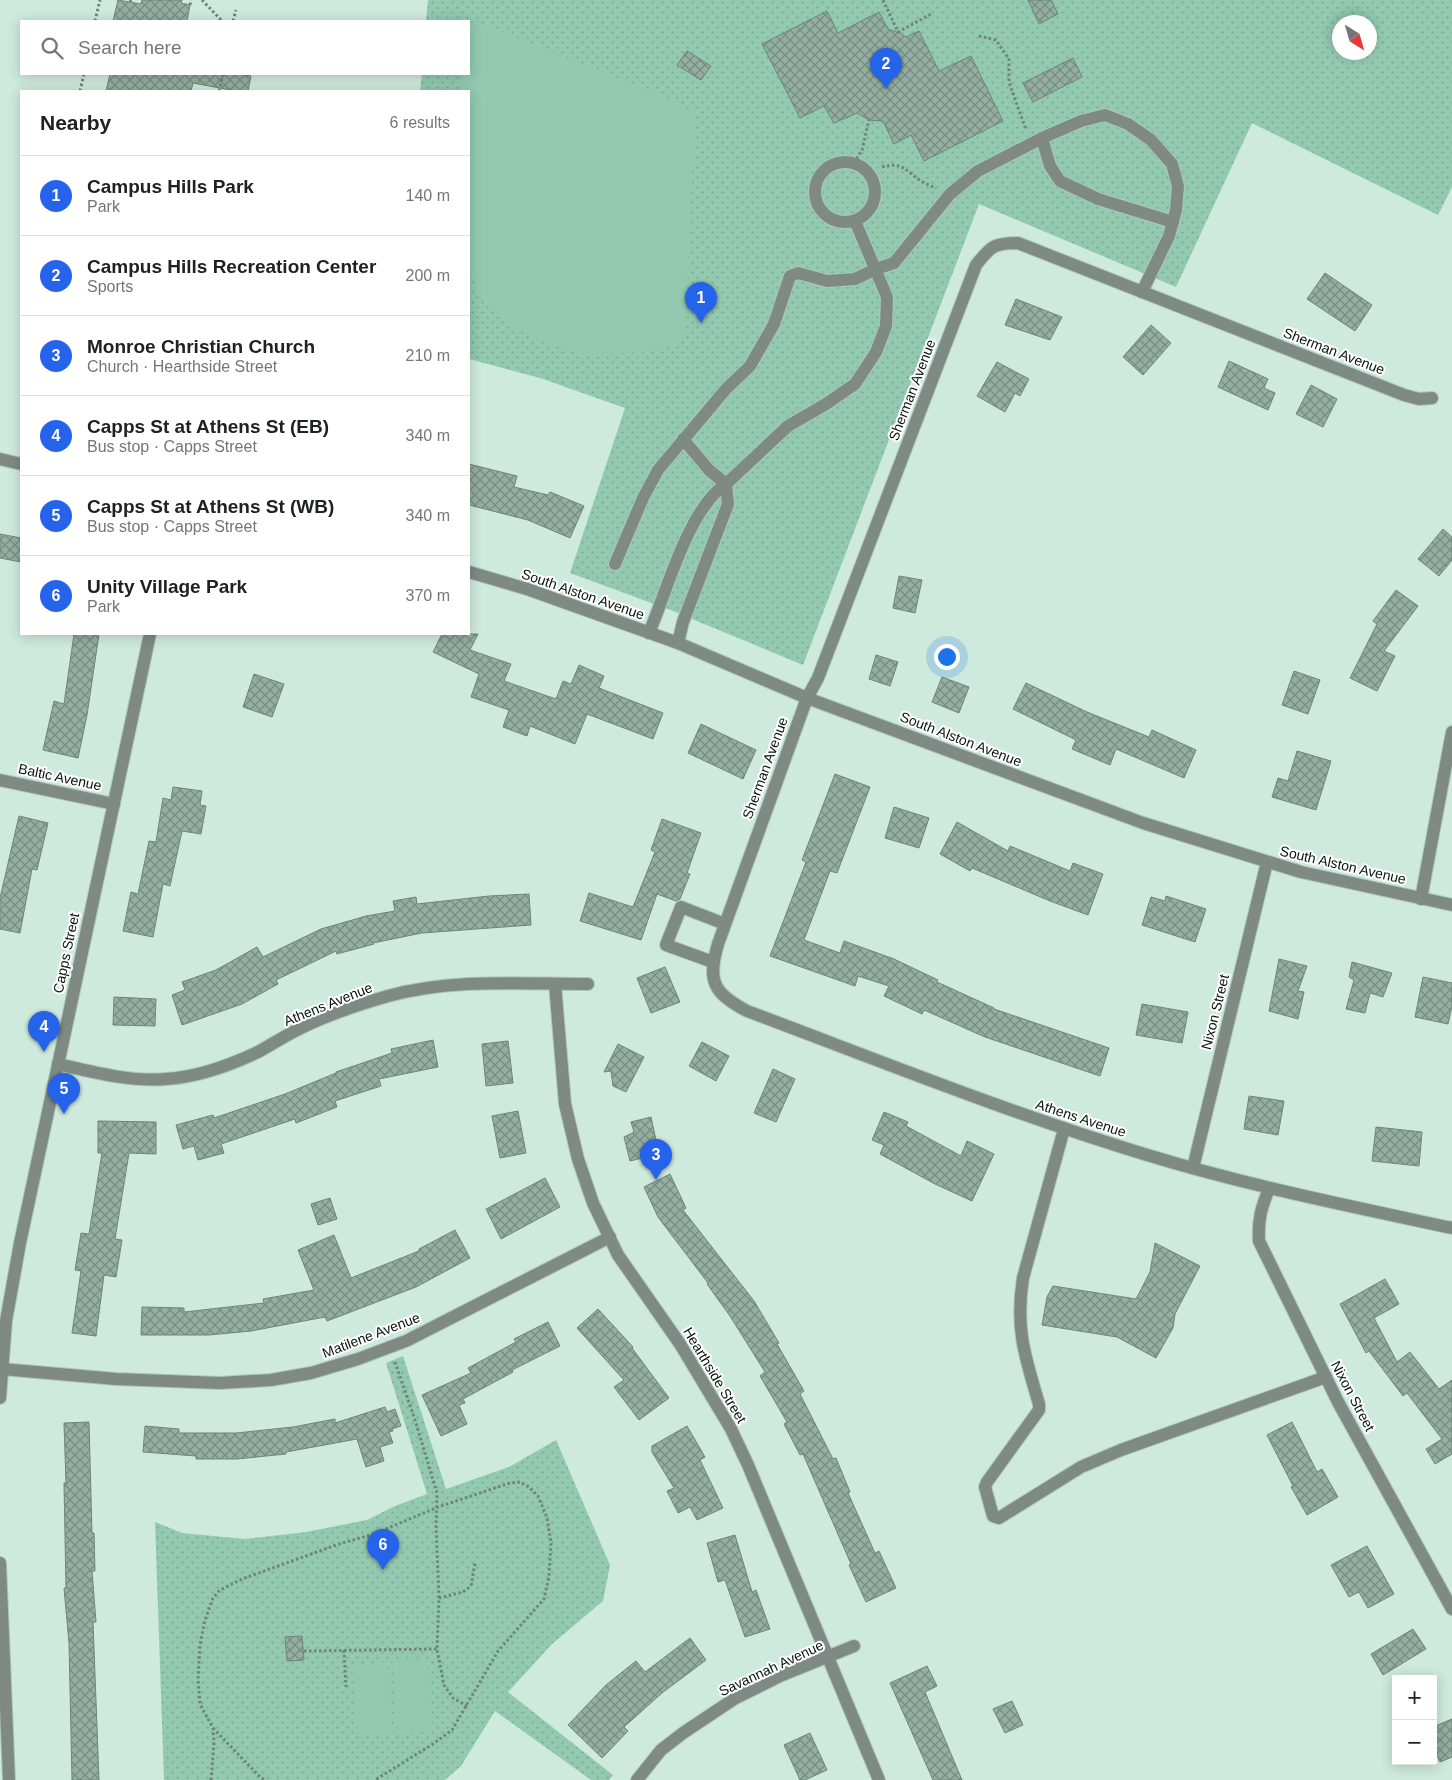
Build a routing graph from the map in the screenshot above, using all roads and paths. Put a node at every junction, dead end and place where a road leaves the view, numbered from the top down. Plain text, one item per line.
1 (100, 0) edge
2 (191, 0) edge
3 (202, 0) edge
4 (883, 0) edge
5 (190, 5) dead end
6 (236, 10) dead end
7 (933, 13) dead end
8 (95, 20) edge
9 (221, 20) edge
10 (233, 20) edge
11 (979, 36) dead end
12 (84, 75) edge
13 (223, 75) edge
14 (80, 90) edge
15 (219, 90) edge
16 (869, 120) dead end
17 (1037, 141) junction
18 (854, 163) junction
19 (882, 167) dead end
20 (942, 184) dead end
21 (855, 221) junction
22 (1173, 222) junction
23 (876, 269) junction
24 (1142, 292) junction
25 (1432, 398) dead end
26 (683, 439) junction
27 (0, 459) edge
28 (20, 464) edge
29 (726, 484) junction
30 (615, 564) dead end
31 (470, 572) edge
32 (649, 633) junction
33 (150, 635) edge
34 (678, 643) junction
35 (807, 698) junction
36 (1452, 732) edge
37 (0, 780) edge
38 (114, 804) junction
39 (1267, 862) junction
40 (1421, 899) junction
41 (1452, 905) edge
42 (724, 924) junction
43 (713, 962) junction
44 (555, 984) junction
45 (588, 984) dead end
46 (717, 990) joint
47 (58, 1064) junction
48 (1064, 1129) junction
49 (1192, 1168) junction
50 (1270, 1189) junction
51 (1452, 1228) edge
52 (610, 1237) junction
53 (390, 1347) junction
54 (2, 1369) junction
55 (1326, 1377) junction
56 (0, 1398) edge
57 (438, 1507) junction
58 (0, 1563) edge
59 (475, 1564) dead end
60 (439, 1598) junction
61 (1452, 1609) edge
62 (854, 1646) dead end
63 (437, 1649) junction
64 (344, 1650) junction
65 (304, 1651) dead end
66 (827, 1657) junction
67 (346, 1687) dead end
68 (467, 1706) junction
69 (212, 1728) junction
70 (259, 1779) edge
71 (9, 1780) edge
72 (211, 1780) edge
73 (265, 1780) edge
74 (376, 1780) edge
75 (637, 1780) edge
76 (879, 1780) edge

1 - 8 path
2 - 5 path
3 - 9 path
4 - 7 path
6 - 10 path
11 - 17 path
12 - 14 path
13 - 15 path
16 - 18 path
17 - 22 street
17 - 22 street
17 - 23 street
18 - 21 street
18 - 21 street
19 - 20 path
21 - 23 street
22 - 24 street
23 - 26 street
23 - 29 street
24 - 25 street, Sherman Avenue
24 - 35 street, Sherman Avenue
26 - 29 street
26 - 30 street
27 - 28 street
29 - 32 street
29 - 34 street
31 - 32 street, South Alston Avenue
32 - 34 street, South Alston Avenue
33 - 38 street, Capps Street
34 - 35 street, South Alston Avenue
35 - 39 street, South Alston Avenue
35 - 42 street, Sherman Avenue
36 - 40 street
37 - 38 street, Baltic Avenue
38 - 47 street, Capps Street
39 - 40 street, South Alston Avenue
39 - 49 street, Nixon Street
40 - 41 street, South Alston Avenue
42 - 43 street, Sherman Avenue
42 - 43 street
43 - 46 street, Sherman Avenue
44 - 45 street, Athens Avenue
44 - 47 street, Athens Avenue
44 - 52 street, Hearthside Street
46 - 48 street, Athens Avenue
47 - 54 street, Capps Street
48 - 49 street, Athens Avenue
48 - 55 street
49 - 50 street, Athens Avenue
50 - 51 street, Athens Avenue
50 - 55 street, Nixon Street
52 - 53 street, Matilene Avenue
52 - 66 street, Hearthside Street
53 - 54 street, Matilene Avenue
53 - 57 path
54 - 56 street, Capps Street
55 - 61 street, Nixon Street
57 - 60 path
57 - 68 path
57 - 69 path
58 - 71 street
59 - 60 path
60 - 63 path
62 - 66 street, Savannah Avenue
63 - 64 path
63 - 68 path
64 - 65 path
64 - 67 path
66 - 75 street, Savannah Avenue
66 - 76 street, Hearthside Street
68 - 74 path
69 - 70 path
69 - 72 path
70 - 73 path

